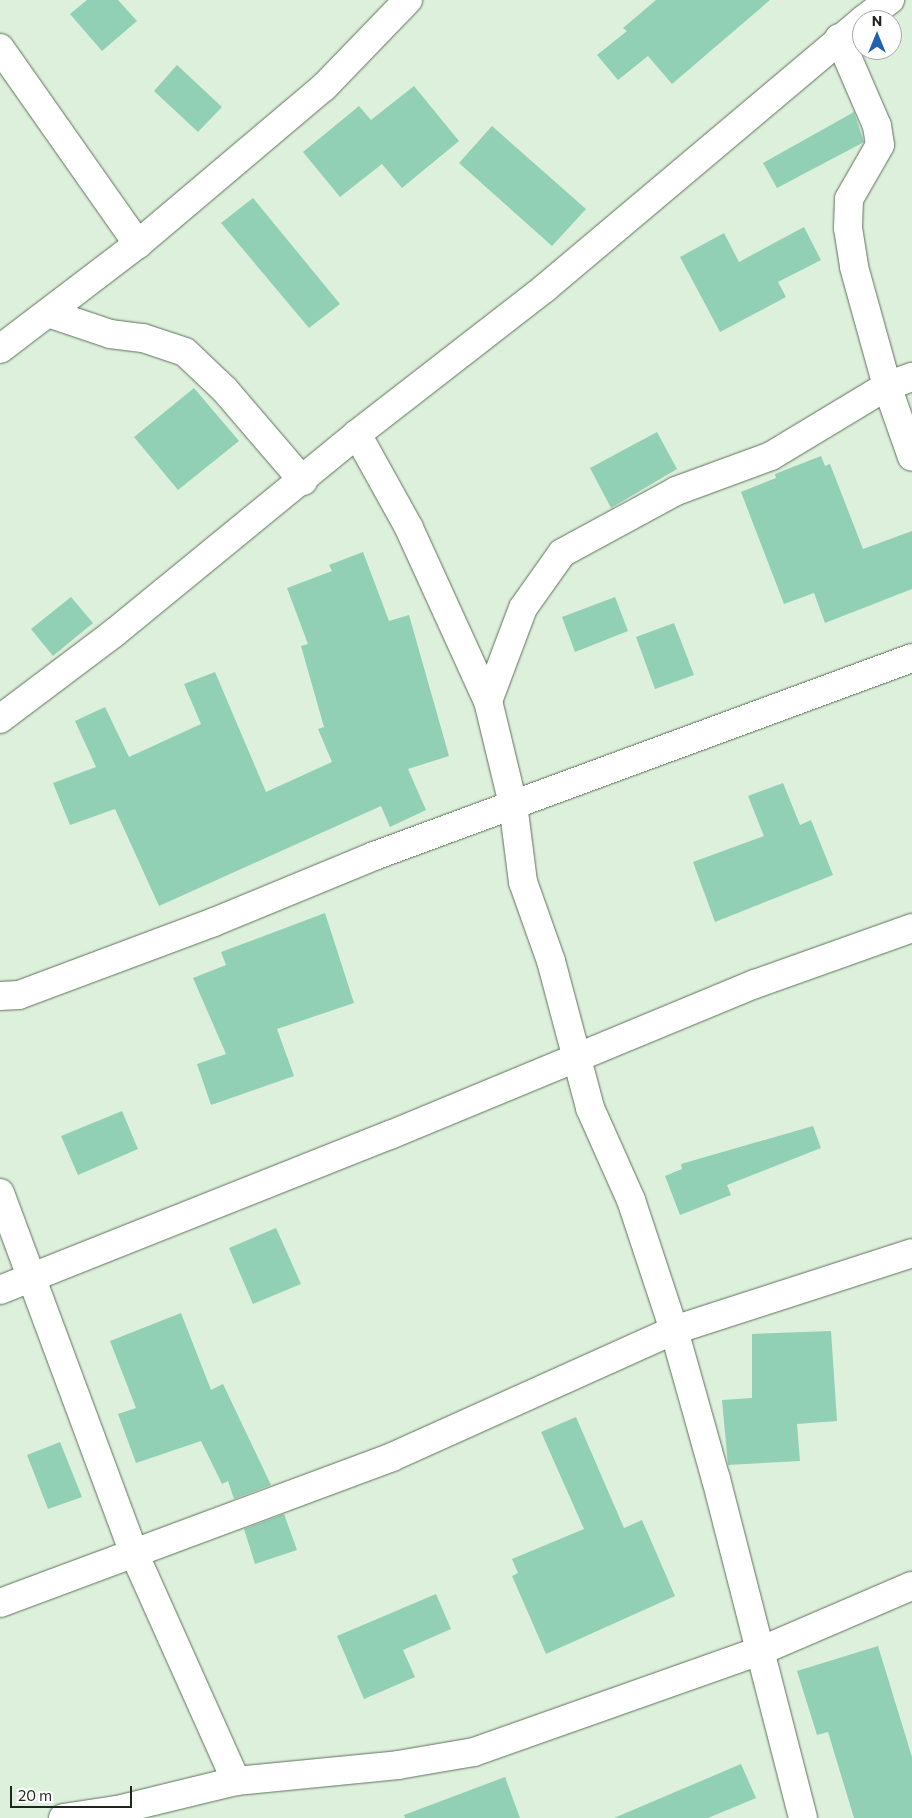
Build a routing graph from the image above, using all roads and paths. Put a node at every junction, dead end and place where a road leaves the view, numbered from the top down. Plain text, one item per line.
1 (408, 0) edge
2 (890, 0) edge
3 (876, 10) edge
4 (852, 28) edge
5 (839, 38) junction
6 (0, 48) edge
7 (138, 244) junction
8 (48, 313) junction
9 (0, 349) edge
10 (900, 381) edge
11 (357, 434) junction
12 (912, 457) edge
13 (303, 482) junction
14 (912, 658) edge
15 (488, 701) junction
16 (0, 719) edge
17 (513, 804) junction
18 (912, 928) edge
19 (0, 996) edge
20 (577, 1055) junction
21 (0, 1194) edge
22 (912, 1253) edge
23 (30, 1277) junction
24 (0, 1290) edge
25 (674, 1330) junction
26 (134, 1553) junction
27 (912, 1586) edge
28 (0, 1602) edge
29 (760, 1651) junction
30 (236, 1781) junction
31 (63, 1818) edge
32 (803, 1818) edge

1 - 7 street
2 - 3 street
4 - 5 street
5 - 10 street
5 - 11 street
6 - 7 street
7 - 8 street
8 - 9 street
8 - 13 street
10 - 12 street
10 - 15 street
11 - 13 street
11 - 15 street
13 - 16 street
14 - 17 street
15 - 17 street
17 - 19 street
17 - 20 street
18 - 20 street
20 - 23 street
20 - 25 street
21 - 23 street
22 - 25 street
23 - 24 street
23 - 26 street
25 - 26 street
25 - 29 street
26 - 28 street
26 - 30 street
27 - 29 street
29 - 30 street
29 - 32 street
30 - 31 street

